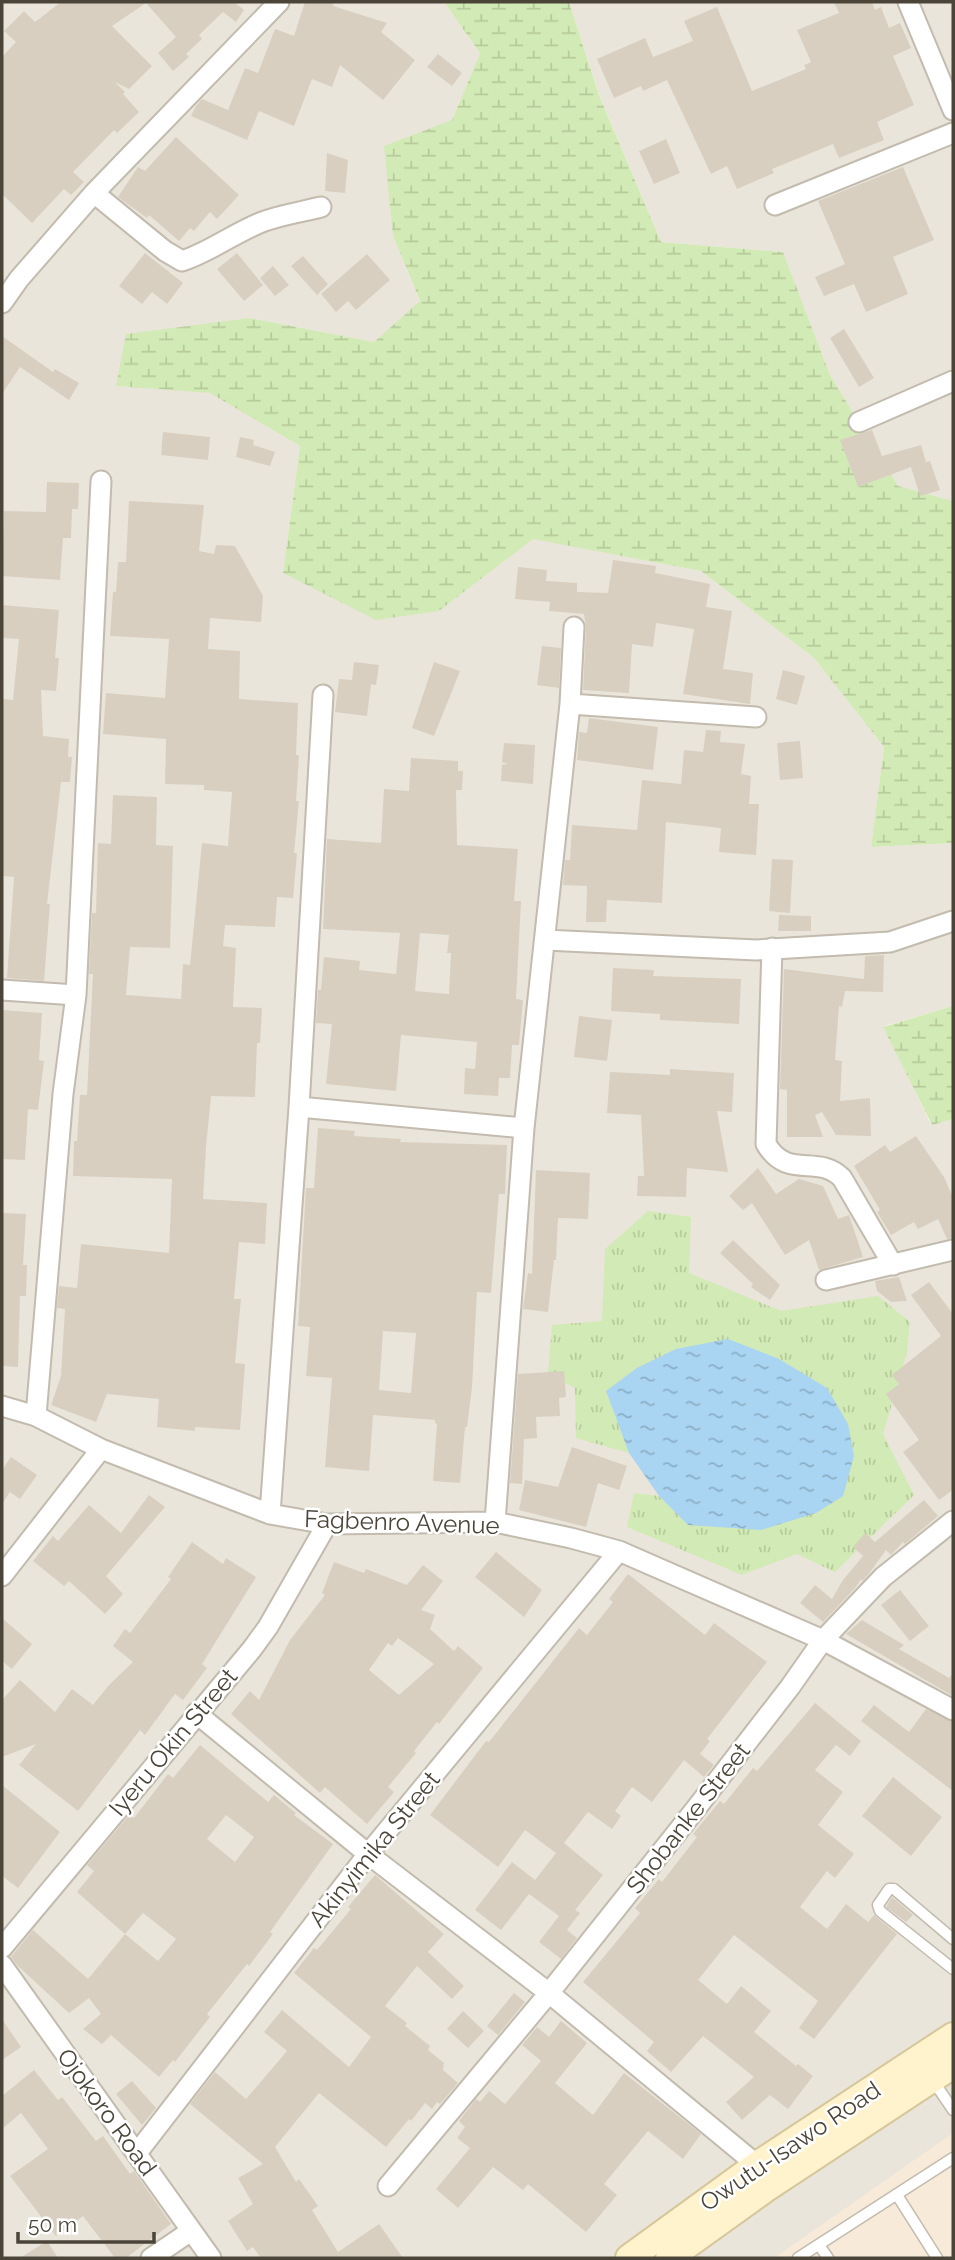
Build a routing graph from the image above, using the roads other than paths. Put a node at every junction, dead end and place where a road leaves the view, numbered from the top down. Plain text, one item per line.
1 (279, 2) edge
2 (908, 2) edge
3 (953, 110) edge
4 (953, 133) edge
5 (94, 194) junction
6 (775, 205) dead end
7 (321, 207) dead end
8 (2, 303) edge
9 (953, 381) edge
10 (859, 422) dead end
11 (101, 481) dead end
12 (574, 627) dead end
13 (323, 695) dead end
14 (570, 704) junction
15 (756, 717) dead end
16 (953, 921) edge
17 (545, 940) junction
18 (772, 948) junction
19 (2, 990) edge
20 (76, 995) junction
21 (299, 1107) junction
22 (524, 1128) junction
23 (953, 1250) edge
24 (893, 1265) junction
25 (827, 1280) dead end
26 (2, 1406) edge
27 (36, 1416) junction
28 (101, 1449) junction
29 (270, 1514) junction
30 (953, 1521) edge
31 (495, 1522) junction
32 (327, 1524) junction
33 (619, 1552) junction
34 (4, 1567) edge
35 (823, 1640) junction
36 (953, 1710) edge
37 (196, 1713) junction
38 (368, 1854) junction
39 (953, 1939) edge
40 (2, 1948) edge
41 (2, 1965) edge
42 (953, 1969) edge
43 (549, 1993) junction
44 (953, 2036) edge
45 (943, 2072) edge
46 (953, 2110) edge
47 (136, 2153) junction
48 (953, 2158) edge
49 (757, 2165) junction
50 (388, 2186) dead end
51 (897, 2195) junction
52 (191, 2231) junction
53 (819, 2245) junction
54 (151, 2258) edge
55 (211, 2258) edge
56 (629, 2258) edge
57 (669, 2258) edge
58 (798, 2258) edge
59 (828, 2258) edge
60 (937, 2258) edge

1 - 5 street
2 - 3 street
4 - 6 street
5 - 7 street
5 - 8 street
9 - 10 street
11 - 20 street
12 - 14 street
13 - 21 street
14 - 15 street
14 - 17 street
16 - 18 street
17 - 18 street
17 - 22 street
18 - 24 street
19 - 20 street
20 - 27 street
21 - 22 street
21 - 29 street
22 - 31 street
23 - 24 street
24 - 25 street
26 - 27 street, Fagbenro Avenue
27 - 28 street, Fagbenro Avenue
28 - 29 street, Fagbenro Avenue
28 - 34 street
29 - 32 street, Fagbenro Avenue
30 - 35 street, Shobanke Street
31 - 32 street, Fagbenro Avenue
31 - 33 street, Fagbenro Avenue
32 - 37 street, Iyeru Okin Street
33 - 35 street, Fagbenro Avenue
33 - 38 street, Akinyimika Street
35 - 36 street, Fagbenro Avenue
35 - 43 street, Shobanke Street
37 - 38 street
37 - 40 street, Iyeru Okin Street
38 - 43 street
38 - 47 street, Akinyimika Street
39 - 42 lane
41 - 47 street, Ojokoro Road
43 - 49 street
43 - 50 street, Shobanke Street
44 - 49 street, Owutu-Isawo Road
45 - 46 lane
45 - 57 street, Owutu-Isawo Road
47 - 52 street, Ojokoro Road
48 - 51 lane
49 - 56 street, Owutu-Isawo Road
51 - 53 lane
51 - 60 lane
52 - 54 street
52 - 55 street, Ojokoro Road
53 - 58 lane
53 - 59 lane

